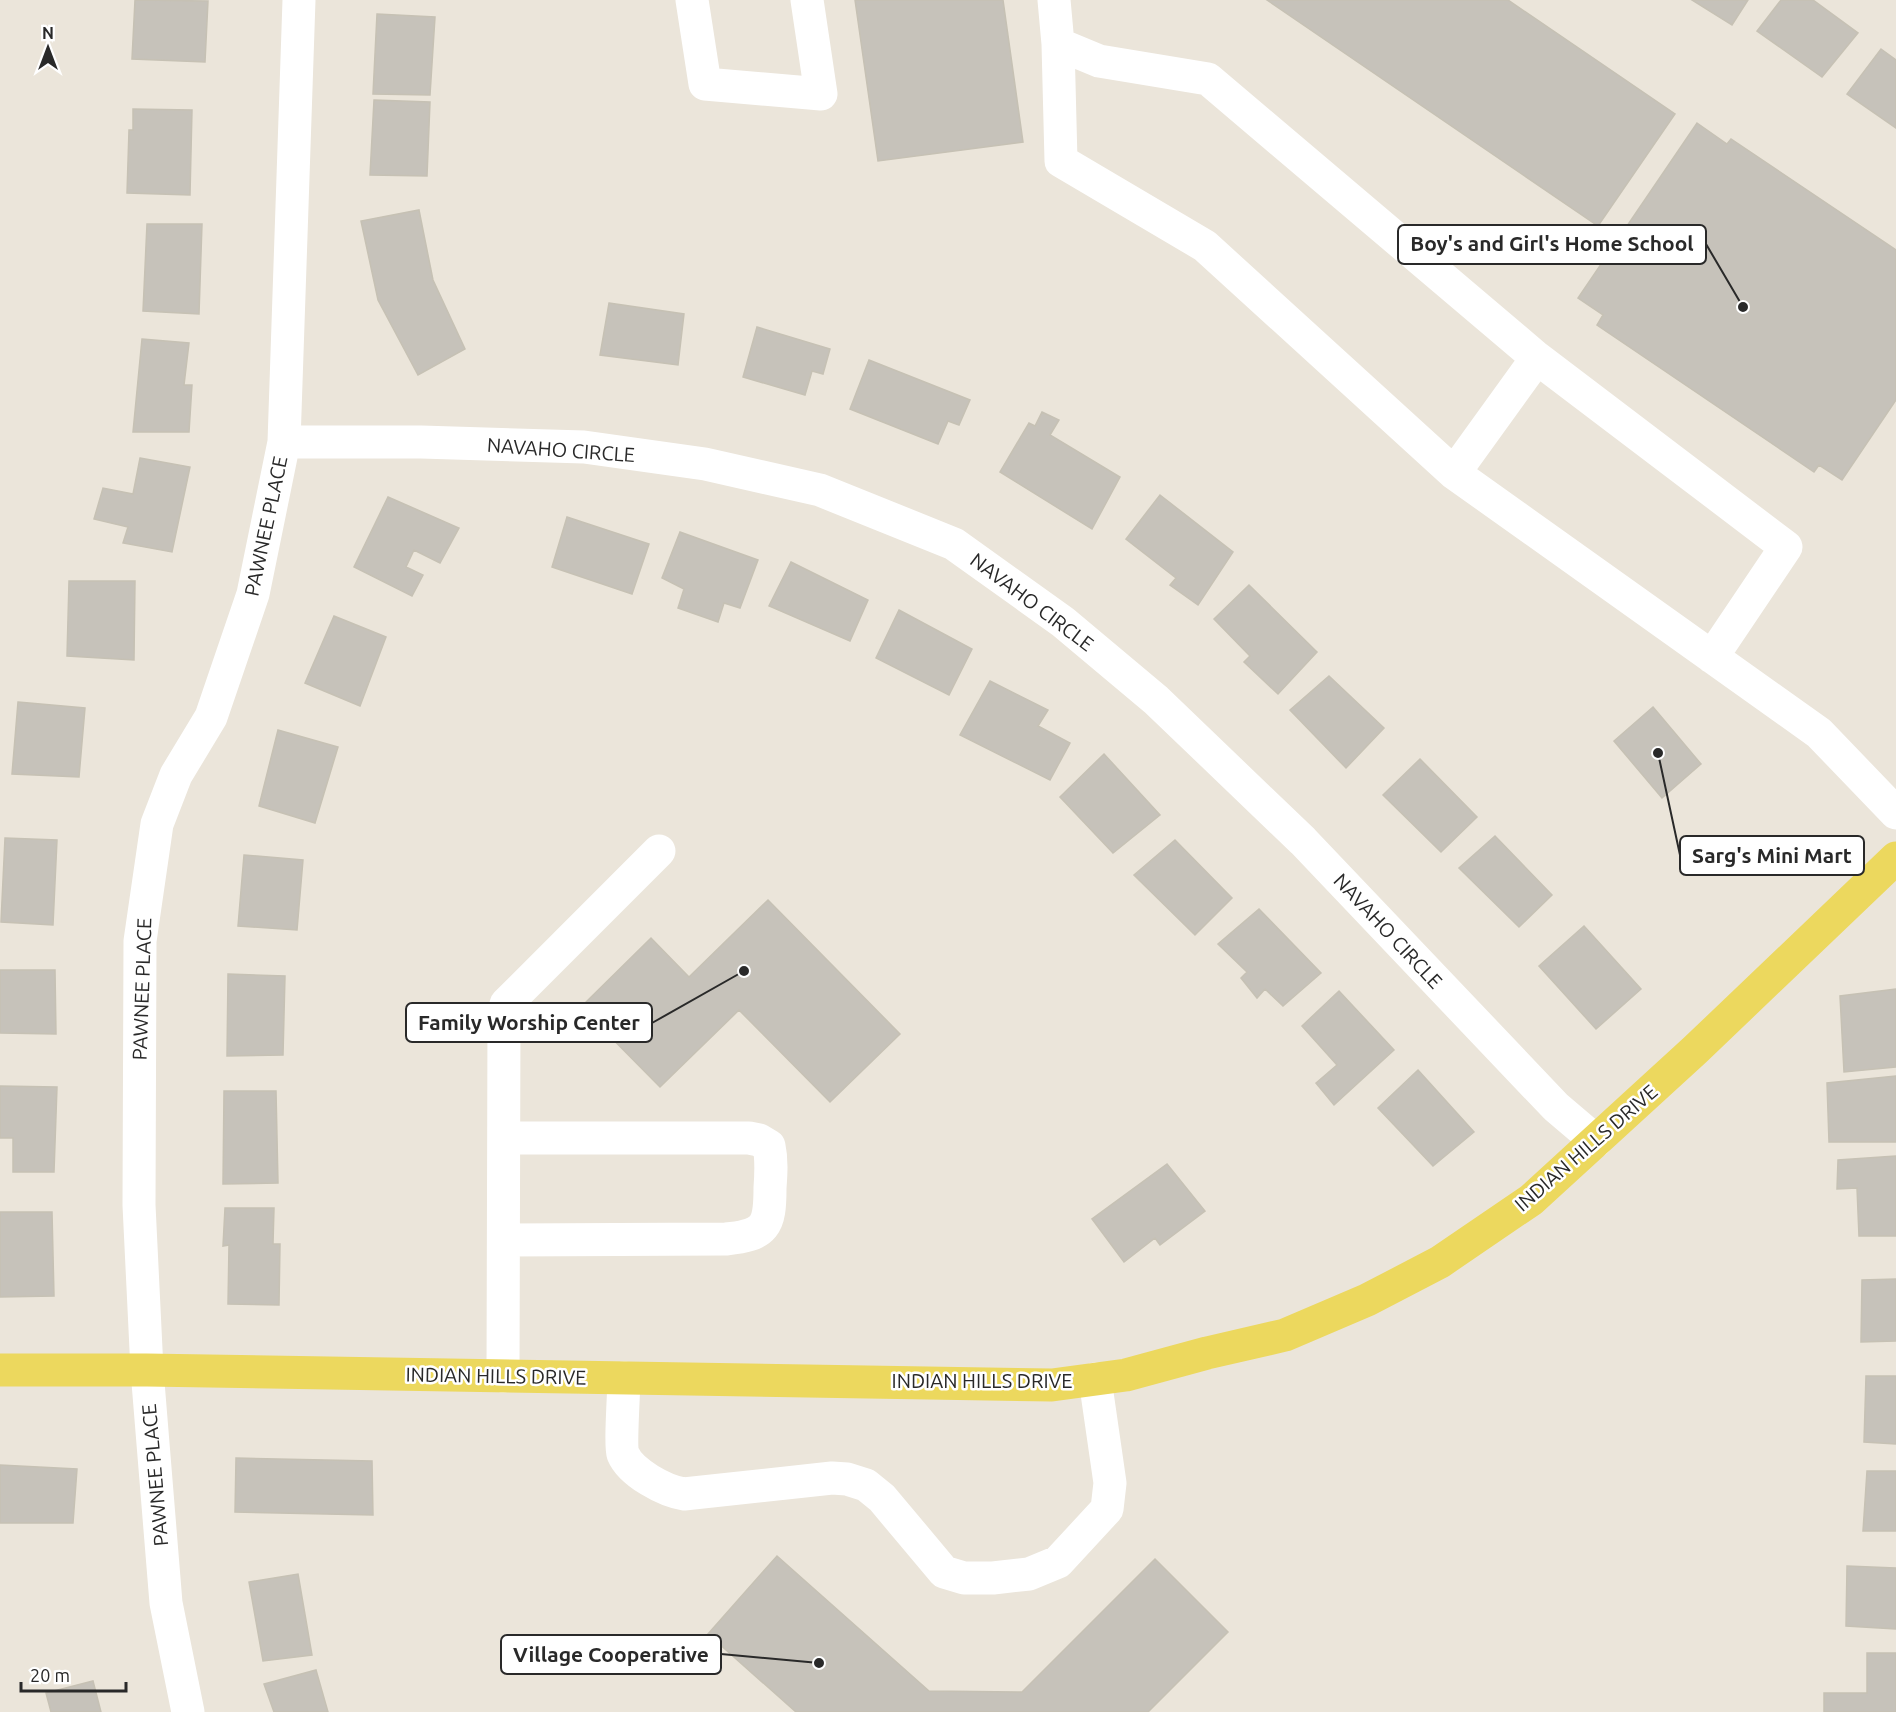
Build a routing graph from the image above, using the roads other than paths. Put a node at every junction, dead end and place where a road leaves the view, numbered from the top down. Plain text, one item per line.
1 (299, 0) edge
2 (692, 0) edge
3 (807, 0) edge
4 (1054, 0) edge
5 (1058, 44) junction
6 (1538, 358) junction
7 (284, 442) junction
8 (1454, 473) junction
9 (1712, 657) junction
10 (1896, 813) edge
11 (659, 851) dead end
12 (1896, 858) edge
13 (504, 1138) junction
14 (1596, 1141) junction
15 (504, 1240) junction
16 (0, 1370) edge
17 (147, 1370) junction
18 (504, 1376) junction
19 (624, 1378) junction
20 (1095, 1379) junction
21 (188, 1712) edge

1 - 7 street, PAWNEE PLACE
2 - 3 street
4 - 5 street
5 - 6 street
5 - 8 street
6 - 8 street
6 - 9 street
7 - 14 street, NAVAHO CIRCLE
7 - 17 street, PAWNEE PLACE
8 - 9 street
9 - 10 street
11 - 13 street
12 - 14 main road, INDIAN HILLS DRIVE
13 - 15 street
13 - 15 street
14 - 20 main road, INDIAN HILLS DRIVE
15 - 18 street
16 - 17 main road, INDIAN HILLS DRIVE
17 - 18 main road, INDIAN HILLS DRIVE
17 - 21 street, PAWNEE PLACE
18 - 19 main road, INDIAN HILLS DRIVE
19 - 20 main road, INDIAN HILLS DRIVE
19 - 20 street

